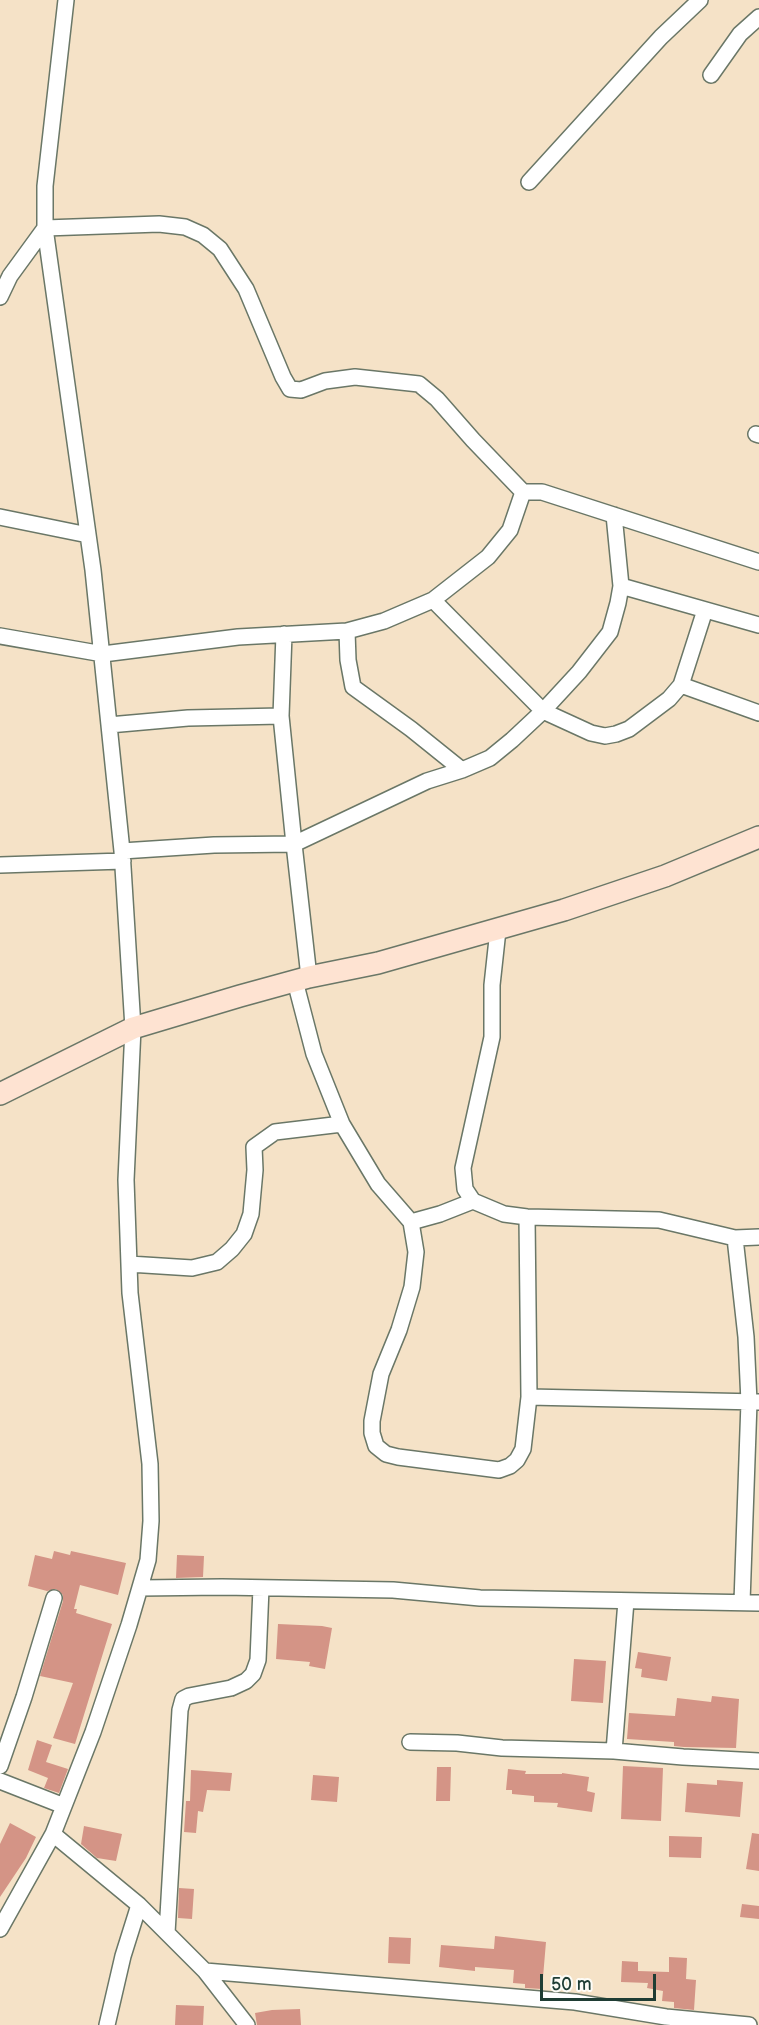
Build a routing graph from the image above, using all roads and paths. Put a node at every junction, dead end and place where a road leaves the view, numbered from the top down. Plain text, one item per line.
1 (66, 0) edge
2 (700, 0) edge
3 (759, 17) edge
4 (711, 75) dead end
5 (529, 182) dead end
6 (45, 228) junction
7 (0, 297) edge
8 (523, 492) junction
9 (614, 515) junction
10 (0, 517) edge
11 (88, 535) junction
12 (759, 562) edge
13 (621, 586) junction
14 (433, 600) junction
15 (705, 610) junction
16 (759, 625) edge
17 (347, 631) junction
18 (284, 633) junction
19 (0, 636) edge
20 (103, 654) junction
21 (681, 685) junction
22 (543, 711) junction
23 (759, 713) edge
24 (281, 716) junction
25 (109, 725) junction
26 (462, 770) junction
27 (759, 837) edge
28 (294, 844) junction
29 (122, 856) junction
30 (0, 865) edge
31 (498, 930) junction
32 (302, 979) junction
33 (133, 1028) junction
34 (0, 1094) edge
35 (342, 1124) junction
36 (473, 1201) junction
37 (527, 1217) junction
38 (411, 1222) junction
39 (735, 1238) junction
40 (759, 1238) edge
41 (129, 1264) junction
42 (529, 1397) junction
43 (754, 1402) edge
44 (140, 1588) junction
45 (261, 1588) junction
46 (54, 1598) dead end
47 (626, 1601) junction
48 (742, 1602) junction
49 (759, 1603) edge
50 (410, 1742) dead end
51 (614, 1751) junction
52 (759, 1761) edge
53 (0, 1766) edge
54 (0, 1781) edge
55 (64, 1806) junction
56 (53, 1834) junction
57 (139, 1905) junction
58 (0, 1929) edge
59 (167, 1933) junction
60 (205, 1971) junction
61 (666, 2021) edge
62 (108, 2025) edge
63 (247, 2025) edge
64 (749, 2025) edge

1 - 6 street
2 - 5 street
3 - 4 street
6 - 7 street
6 - 8 street
6 - 11 street
8 - 9 street
8 - 14 street
9 - 12 street
9 - 13 street
10 - 11 street
11 - 20 street
13 - 15 street
13 - 22 street
14 - 17 street
14 - 22 street
15 - 16 street
15 - 21 street
17 - 18 street
17 - 26 street
18 - 20 street
18 - 24 street
19 - 20 street
20 - 25 street
21 - 22 street
21 - 23 street
22 - 26 street
24 - 25 street
24 - 28 street
25 - 29 street
26 - 28 street
27 - 31 street
28 - 29 street
28 - 32 street
29 - 30 street
29 - 33 street
31 - 32 street
31 - 36 street
32 - 33 street
32 - 35 street
33 - 34 street
33 - 41 street
35 - 38 street
35 - 41 street
36 - 37 street
36 - 38 street
37 - 39 street
37 - 42 street
38 - 42 street
39 - 40 street
39 - 43 street
41 - 44 street
42 - 43 street
43 - 48 street
44 - 45 street
44 - 55 street
45 - 47 street
45 - 59 street
46 - 53 street
47 - 48 street
47 - 51 street
48 - 49 street
50 - 51 street
51 - 52 street
54 - 55 street
55 - 56 street
56 - 57 street
56 - 58 street
57 - 59 street
57 - 62 street
59 - 60 street
60 - 61 street
60 - 63 street
61 - 64 street

